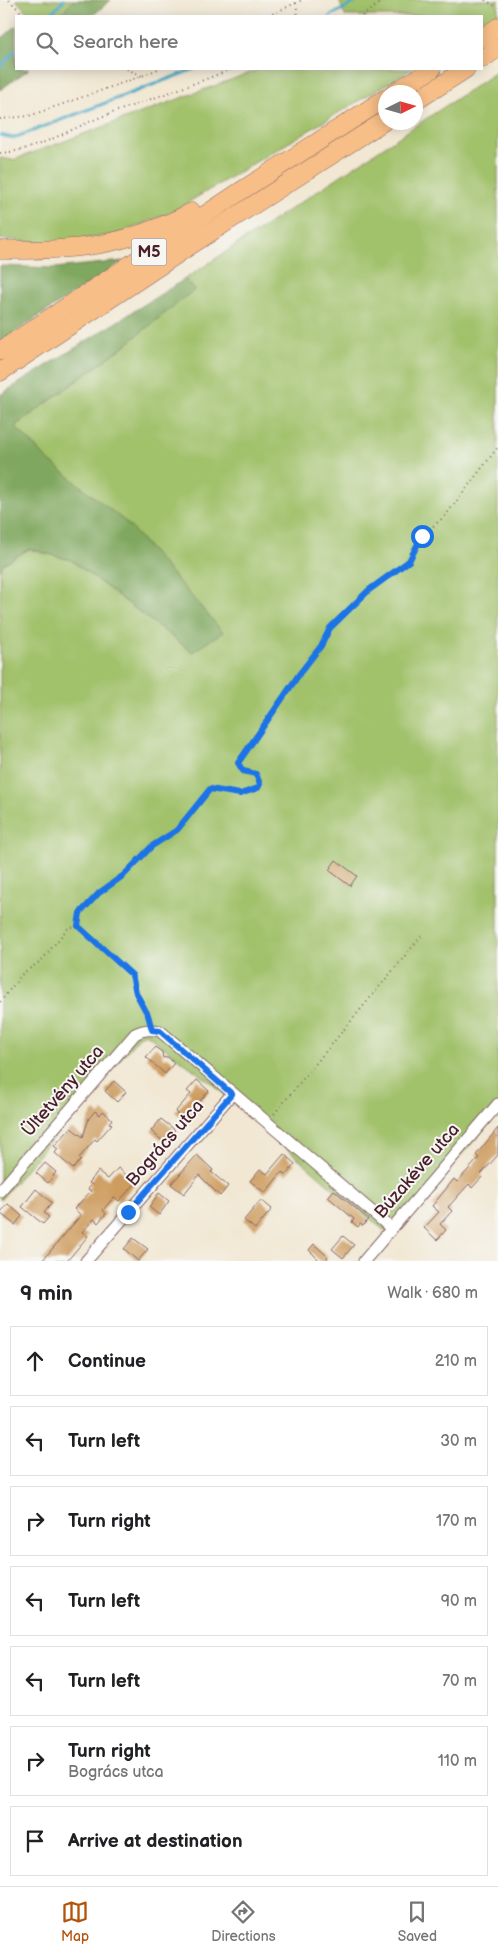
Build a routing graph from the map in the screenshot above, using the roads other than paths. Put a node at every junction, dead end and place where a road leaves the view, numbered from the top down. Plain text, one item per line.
1 (498, 27) edge
2 (483, 37) edge
3 (498, 48) edge
4 (483, 58) edge
5 (430, 70) edge
6 (464, 70) edge
7 (406, 85) edge
8 (423, 97) edge
9 (378, 103) edge
10 (378, 125) edge
11 (298, 154) junction
12 (0, 250) edge
13 (0, 351) edge
14 (0, 372) edge
15 (232, 1094) junction
16 (498, 1104) edge
17 (0, 1191) edge
18 (391, 1228) junction
19 (86, 1261) edge
20 (364, 1261) edge

1 - 2 highway
3 - 4 highway
5 - 7 highway
6 - 8 highway
9 - 11 highway, M5
10 - 14 highway, M5
11 - 12 highway
11 - 13 highway, M5
15 - 17 street, Ültetvény utca
15 - 18 street
15 - 19 street, Bogrács utca
16 - 18 street, Búzakéve utca
18 - 20 street, Búzakéve utca

